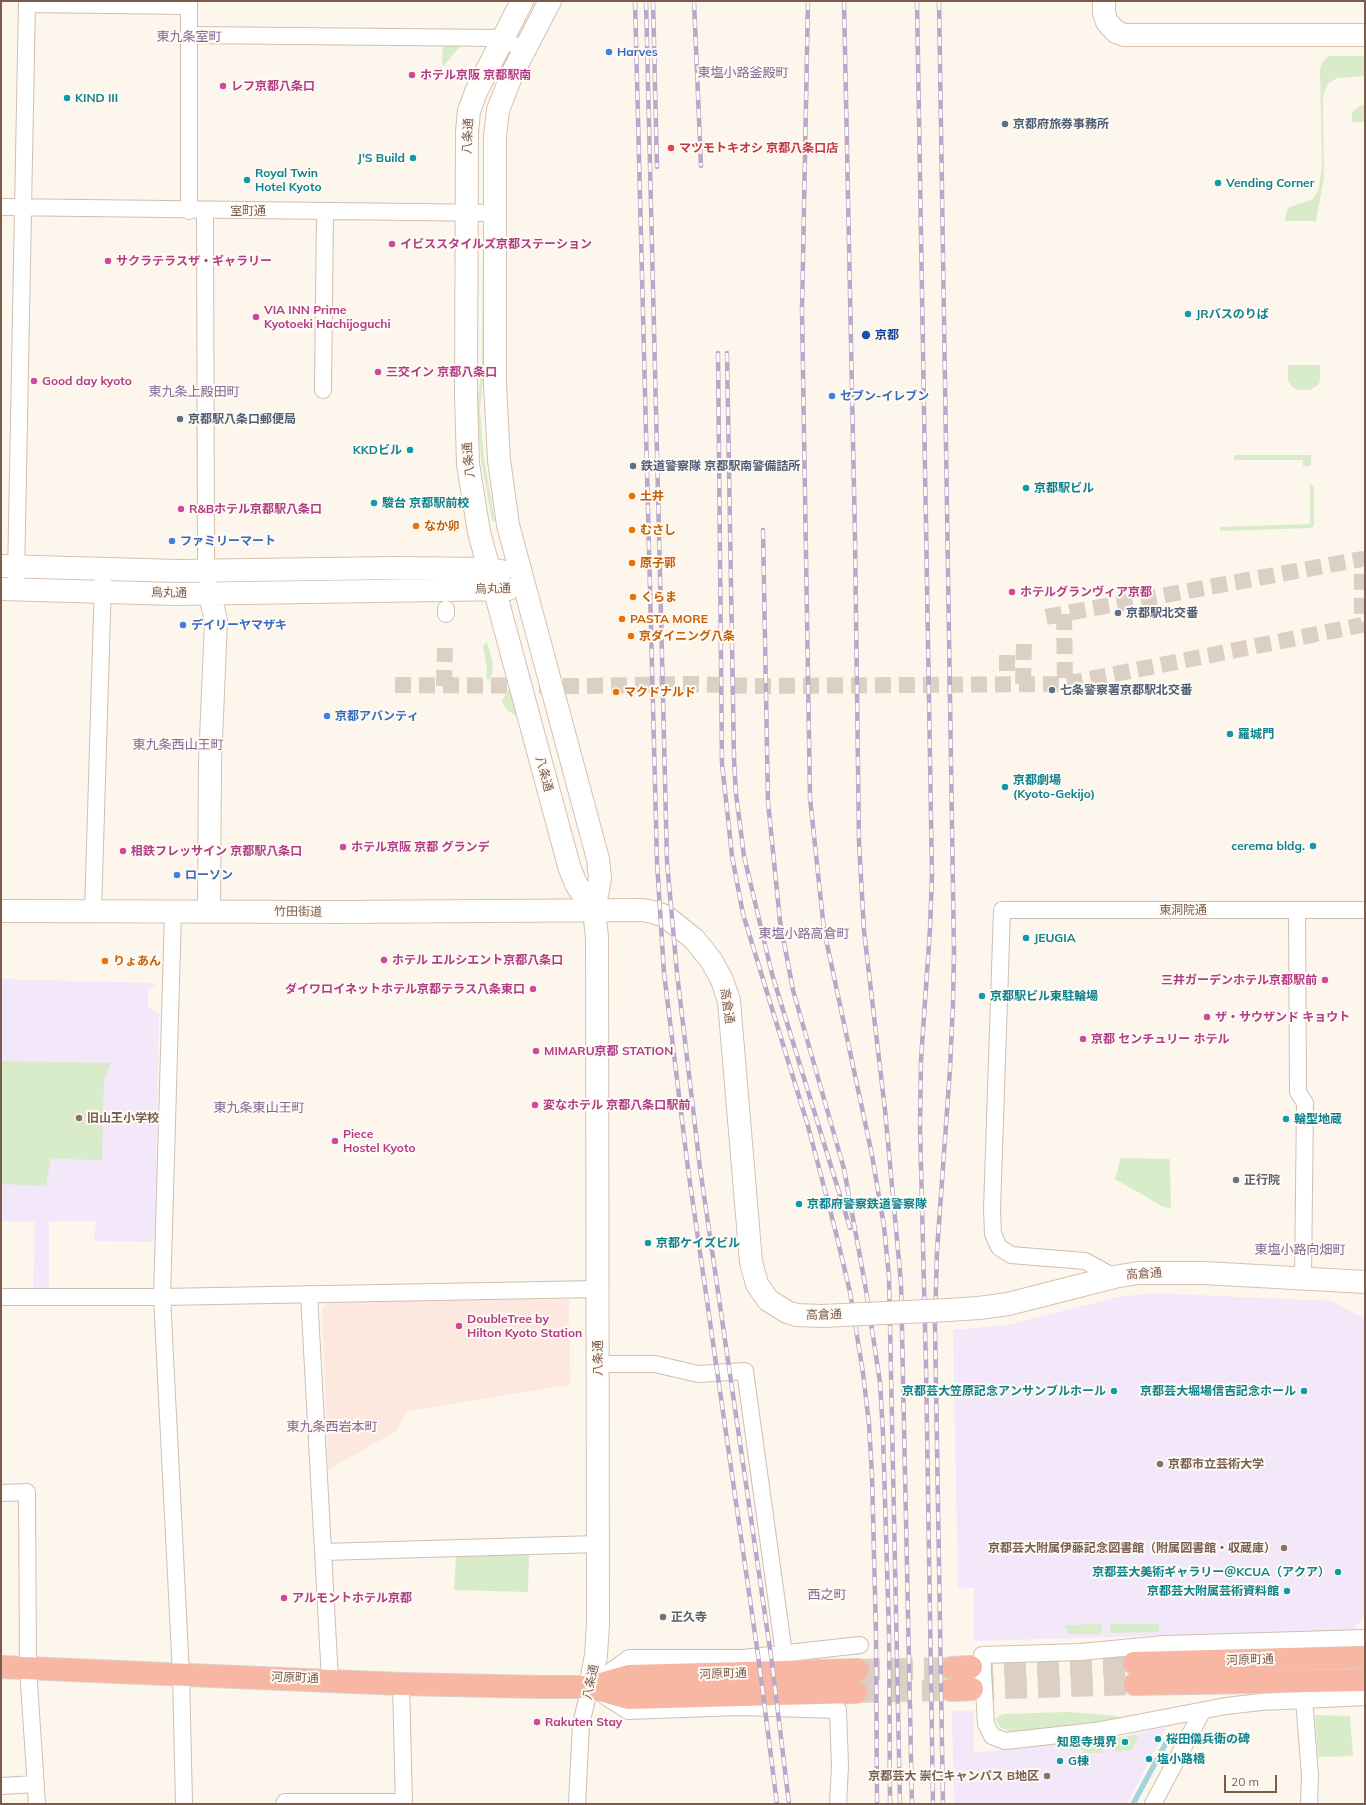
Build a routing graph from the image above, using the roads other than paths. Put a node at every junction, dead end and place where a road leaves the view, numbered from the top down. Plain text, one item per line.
1 (522, 1) edge
2 (550, 1) edge
3 (1104, 1) edge
4 (27, 2) edge
5 (189, 4) edge
6 (189, 35) junction
7 (1365, 35) edge
8 (502, 38) junction
9 (524, 50) junction
10 (1, 207) edge
11 (23, 208) junction
12 (189, 211) junction
13 (205, 211) junction
14 (325, 211) junction
15 (466, 212) junction
16 (495, 213) junction
17 (323, 390) dead end
18 (9, 566) edge
19 (103, 569) junction
20 (206, 572) junction
21 (491, 579) junction
22 (8, 589) edge
23 (526, 589) junction
24 (103, 591) junction
25 (210, 594) junction
26 (1297, 910) junction
27 (1365, 910) edge
28 (209, 911) junction
29 (594, 911) junction
30 (1, 912) edge
31 (93, 912) junction
32 (173, 912) junction
33 (1114, 1277) junction
34 (1303, 1279) junction
35 (1365, 1282) edge
36 (598, 1289) junction
37 (309, 1294) junction
38 (1, 1297) edge
39 (162, 1297) junction
40 (598, 1364) junction
41 (1, 1494) edge
42 (598, 1544) junction
43 (324, 1552) junction
44 (1365, 1638) edge
45 (860, 1645) dead end
46 (784, 1654) junction
47 (1365, 1657) edge
48 (1, 1667) edge
49 (28, 1668) junction
50 (858, 1670) tunnel mouth
51 (181, 1674) junction
52 (330, 1680) junction
53 (1365, 1680) edge
54 (401, 1684) junction
55 (590, 1687) junction
56 (856, 1692) tunnel mouth
57 (1365, 1697) edge
58 (1304, 1699) junction
59 (1202, 1712) junction
60 (36, 1784) junction
61 (1, 1786) edge
62 (404, 1803) edge
63 (37, 1804) edge
64 (184, 1804) edge
65 (284, 1804) edge
66 (577, 1804) edge
67 (838, 1804) edge
68 (1153, 1804) edge
69 (1309, 1804) edge

1 - 8 street, 八条通
2 - 9 street, 八条通
3 - 7 street
4 - 5 street
4 - 11 street
5 - 6 street
6 - 8 street
6 - 12 street
8 - 9 street
8 - 15 street, 八条通
9 - 16 street, 八条通
10 - 11 street, 室町通
11 - 12 street, 室町通
11 - 18 street
12 - 13 street, 室町通
13 - 14 street, 室町通
13 - 20 street
14 - 15 street, 室町通
14 - 17 street
15 - 16 street, 室町通
15 - 21 street, 八条通
16 - 23 street, 八条通
18 - 19 street, 烏丸通
18 - 22 street
19 - 20 street, 烏丸通
19 - 24 street
20 - 21 street, 烏丸通
20 - 25 street
21 - 23 street, 烏丸通
21 - 25 street, 烏丸通
21 - 29 street, 八条通
22 - 24 street, 烏丸通
23 - 29 street, 八条通
24 - 25 street, 烏丸通
24 - 31 street
25 - 28 street
26 - 27 street, 東洞院通
26 - 33 street, 東洞院通
26 - 34 street
28 - 29 street, 竹田街道
28 - 32 street, 竹田街道
29 - 33 street, 高倉通, bridge
29 - 36 street, 八条通
30 - 31 street, 竹田街道
31 - 32 street, 竹田街道
32 - 39 street
33 - 34 street, 高倉通
34 - 35 street, 高倉通
36 - 37 street
36 - 40 street, 八条通
37 - 39 street
37 - 43 street
38 - 39 street
39 - 51 street
40 - 42 street, 八条通
40 - 46 street
41 - 49 street
42 - 43 street
42 - 55 street, 八条通
43 - 52 street
44 - 59 street
45 - 46 street
46 - 55 street
47 - 53 highway, 河原町通
48 - 49 highway, 河原町通
49 - 51 highway, 河原町通
49 - 60 street
50 - 55 highway, 河原町通
51 - 52 highway, 河原町通
51 - 64 street
52 - 54 highway, 河原町通
54 - 55 highway, 河原町通
54 - 62 street
55 - 56 highway, 河原町通
55 - 66 street, 八条通
55 - 67 street
57 - 58 street
58 - 59 street
58 - 69 street
59 - 68 street
60 - 61 street
60 - 63 street
62 - 65 street

